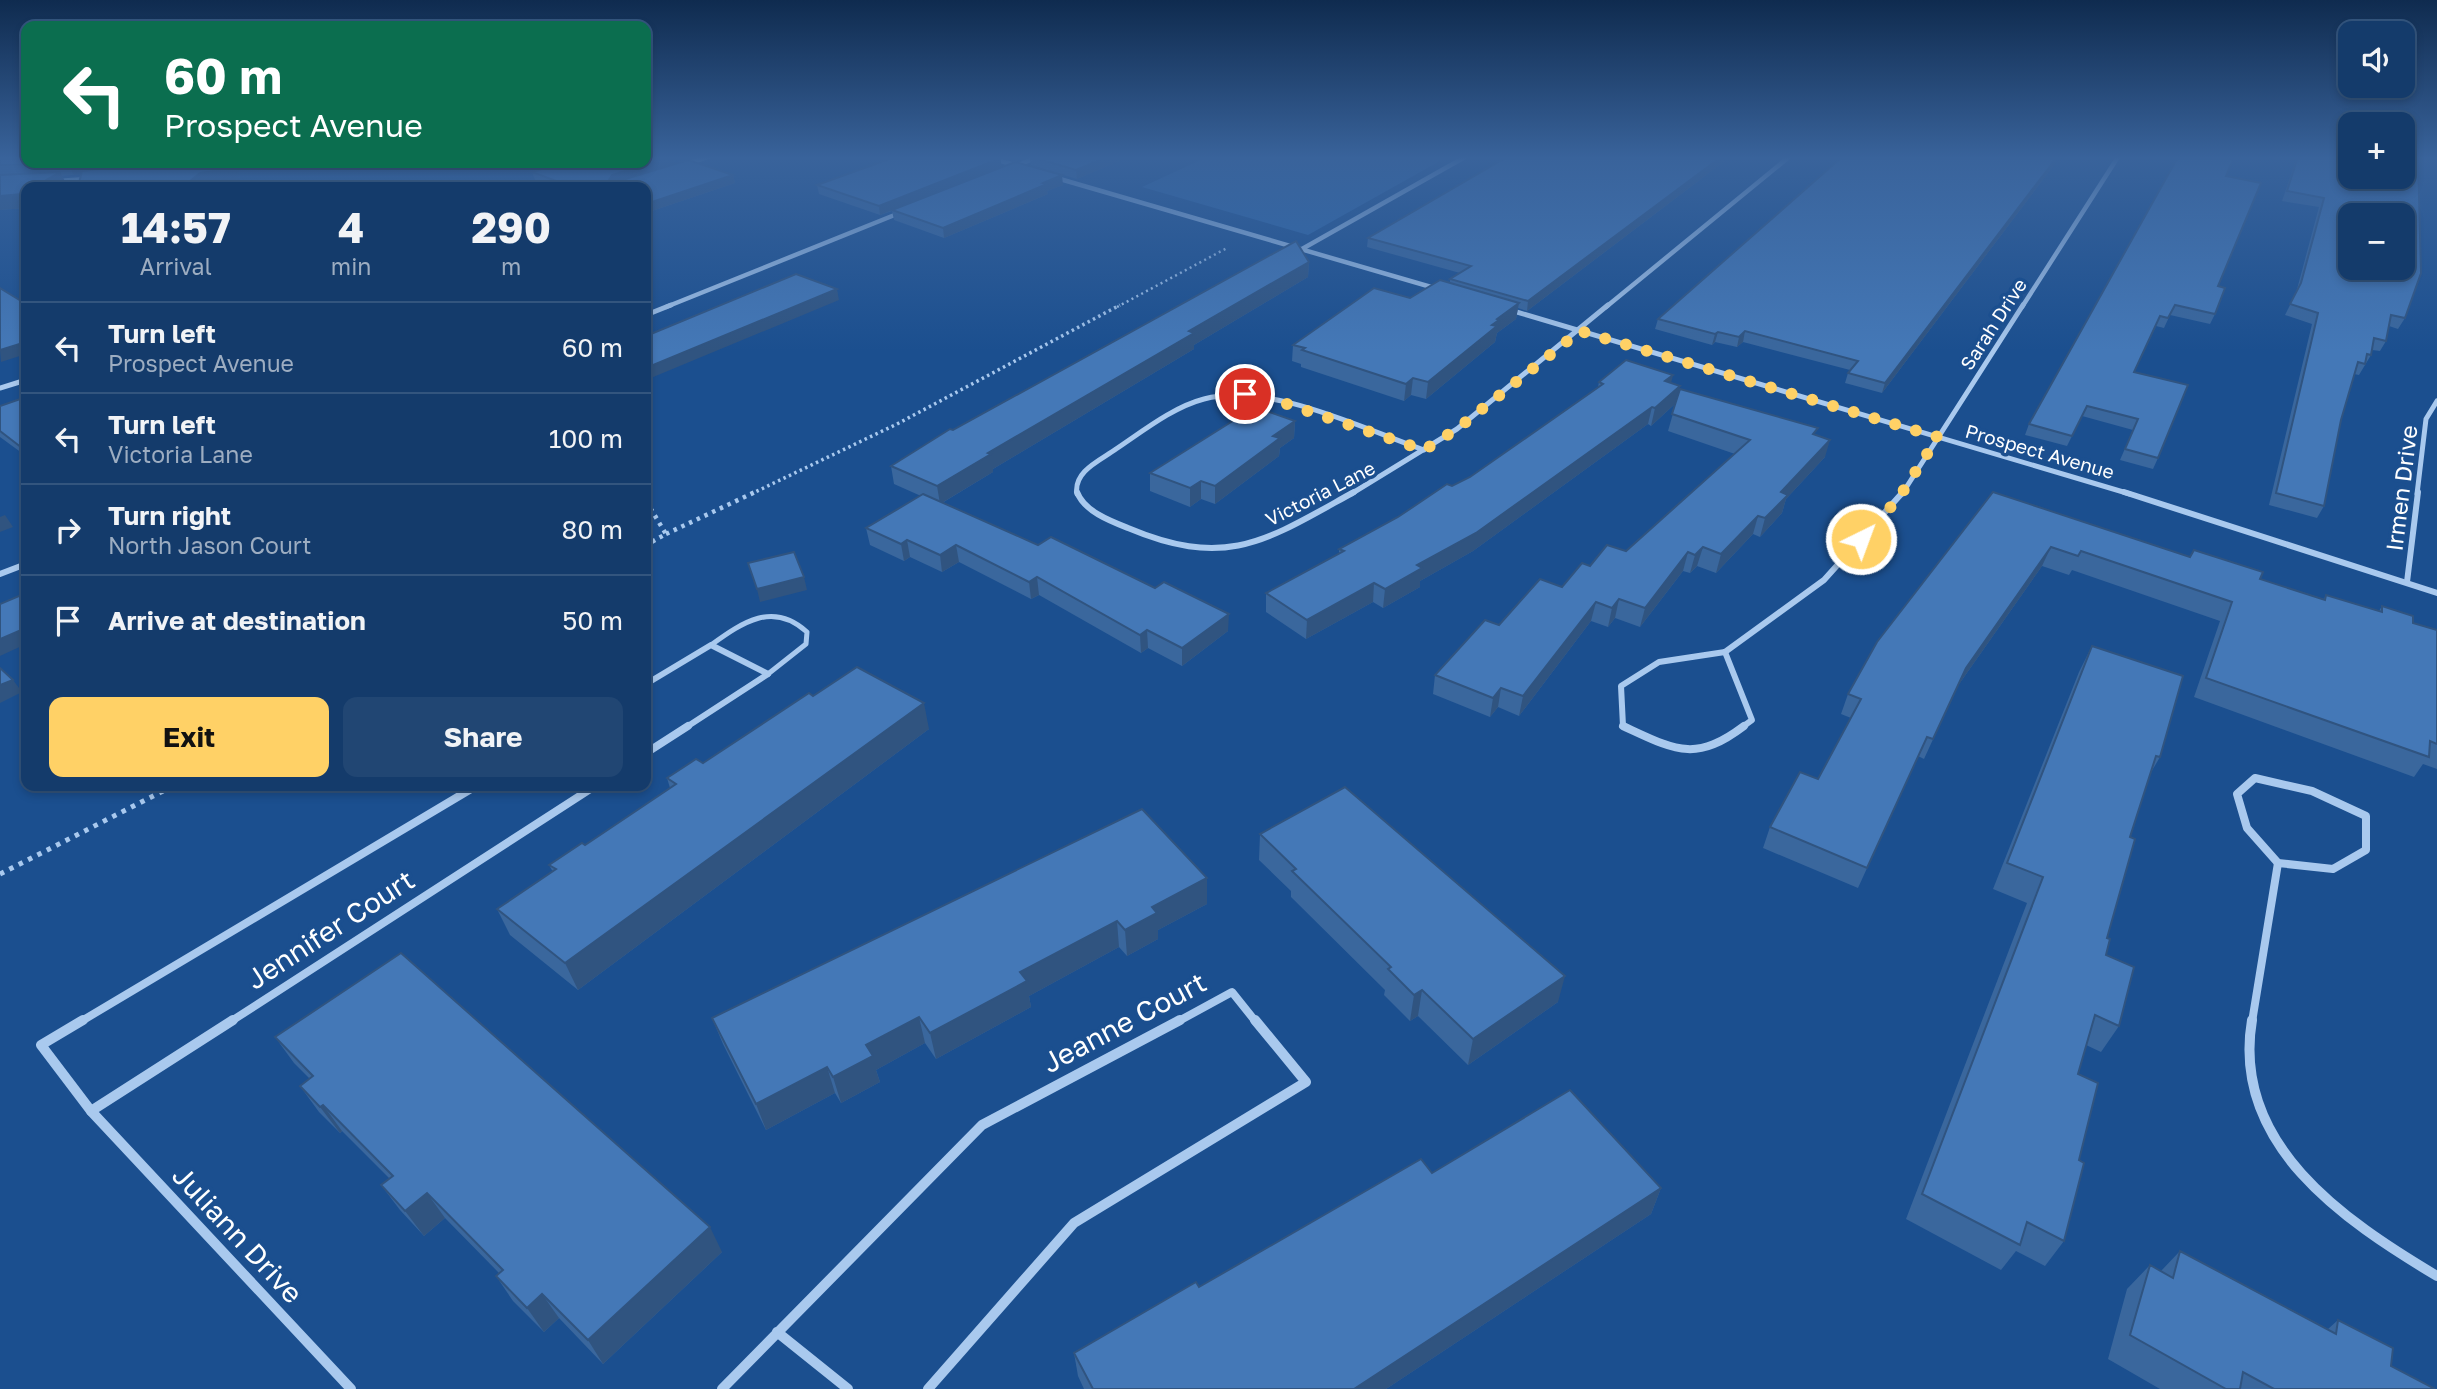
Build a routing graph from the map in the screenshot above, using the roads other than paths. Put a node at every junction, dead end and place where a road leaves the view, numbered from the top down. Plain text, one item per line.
1 (877, 222) edge
2 (1210, 222) edge
3 (1350, 222) edge
4 (1711, 222) edge
5 (2076, 222) edge
6 (1302, 249) junction
7 (1445, 291) edge
8 (1497, 306) edge
9 (651, 313) edge
10 (1580, 331) junction
11 (21, 382) edge
12 (0, 388) edge
13 (2437, 401) edge
14 (1938, 437) junction
15 (1424, 450) junction
16 (21, 566) edge
17 (0, 574) edge
18 (2407, 582) junction
19 (2437, 593) edge
20 (711, 645) junction
21 (1725, 652) junction
22 (768, 674) junction
23 (651, 681) edge
24 (651, 750) edge
25 (467, 791) edge
26 (586, 791) edge
27 (2278, 863) junction
28 (91, 1111) junction
29 (2437, 1276) edge
30 (777, 1332) junction
31 (351, 1389) edge
32 (722, 1389) edge
33 (848, 1389) edge
34 (928, 1389) edge

1 - 9 street
2 - 6 street
3 - 6 street
4 - 10 street, Victoria Lane
5 - 14 street, Sarah Drive
6 - 7 street
8 - 10 street, Prospect Avenue
10 - 14 street, Prospect Avenue
10 - 15 street, Victoria Lane
11 - 12 street
13 - 18 street, Irmen Drive
14 - 18 street, Prospect Avenue
14 - 21 street, Sarah Drive
15 - 15 street, Victoria Lane
16 - 17 street
18 - 19 street, Prospect Avenue
20 - 22 street
20 - 22 lane
20 - 23 street
21 - 21 street
22 - 24 street
25 - 28 street, Juliann Drive
26 - 28 street, Jennifer Court
27 - 27 street
27 - 29 street
28 - 31 street, Juliann Drive
30 - 32 street, Jeanne Court
30 - 33 street
30 - 34 street, Jeanne Court

